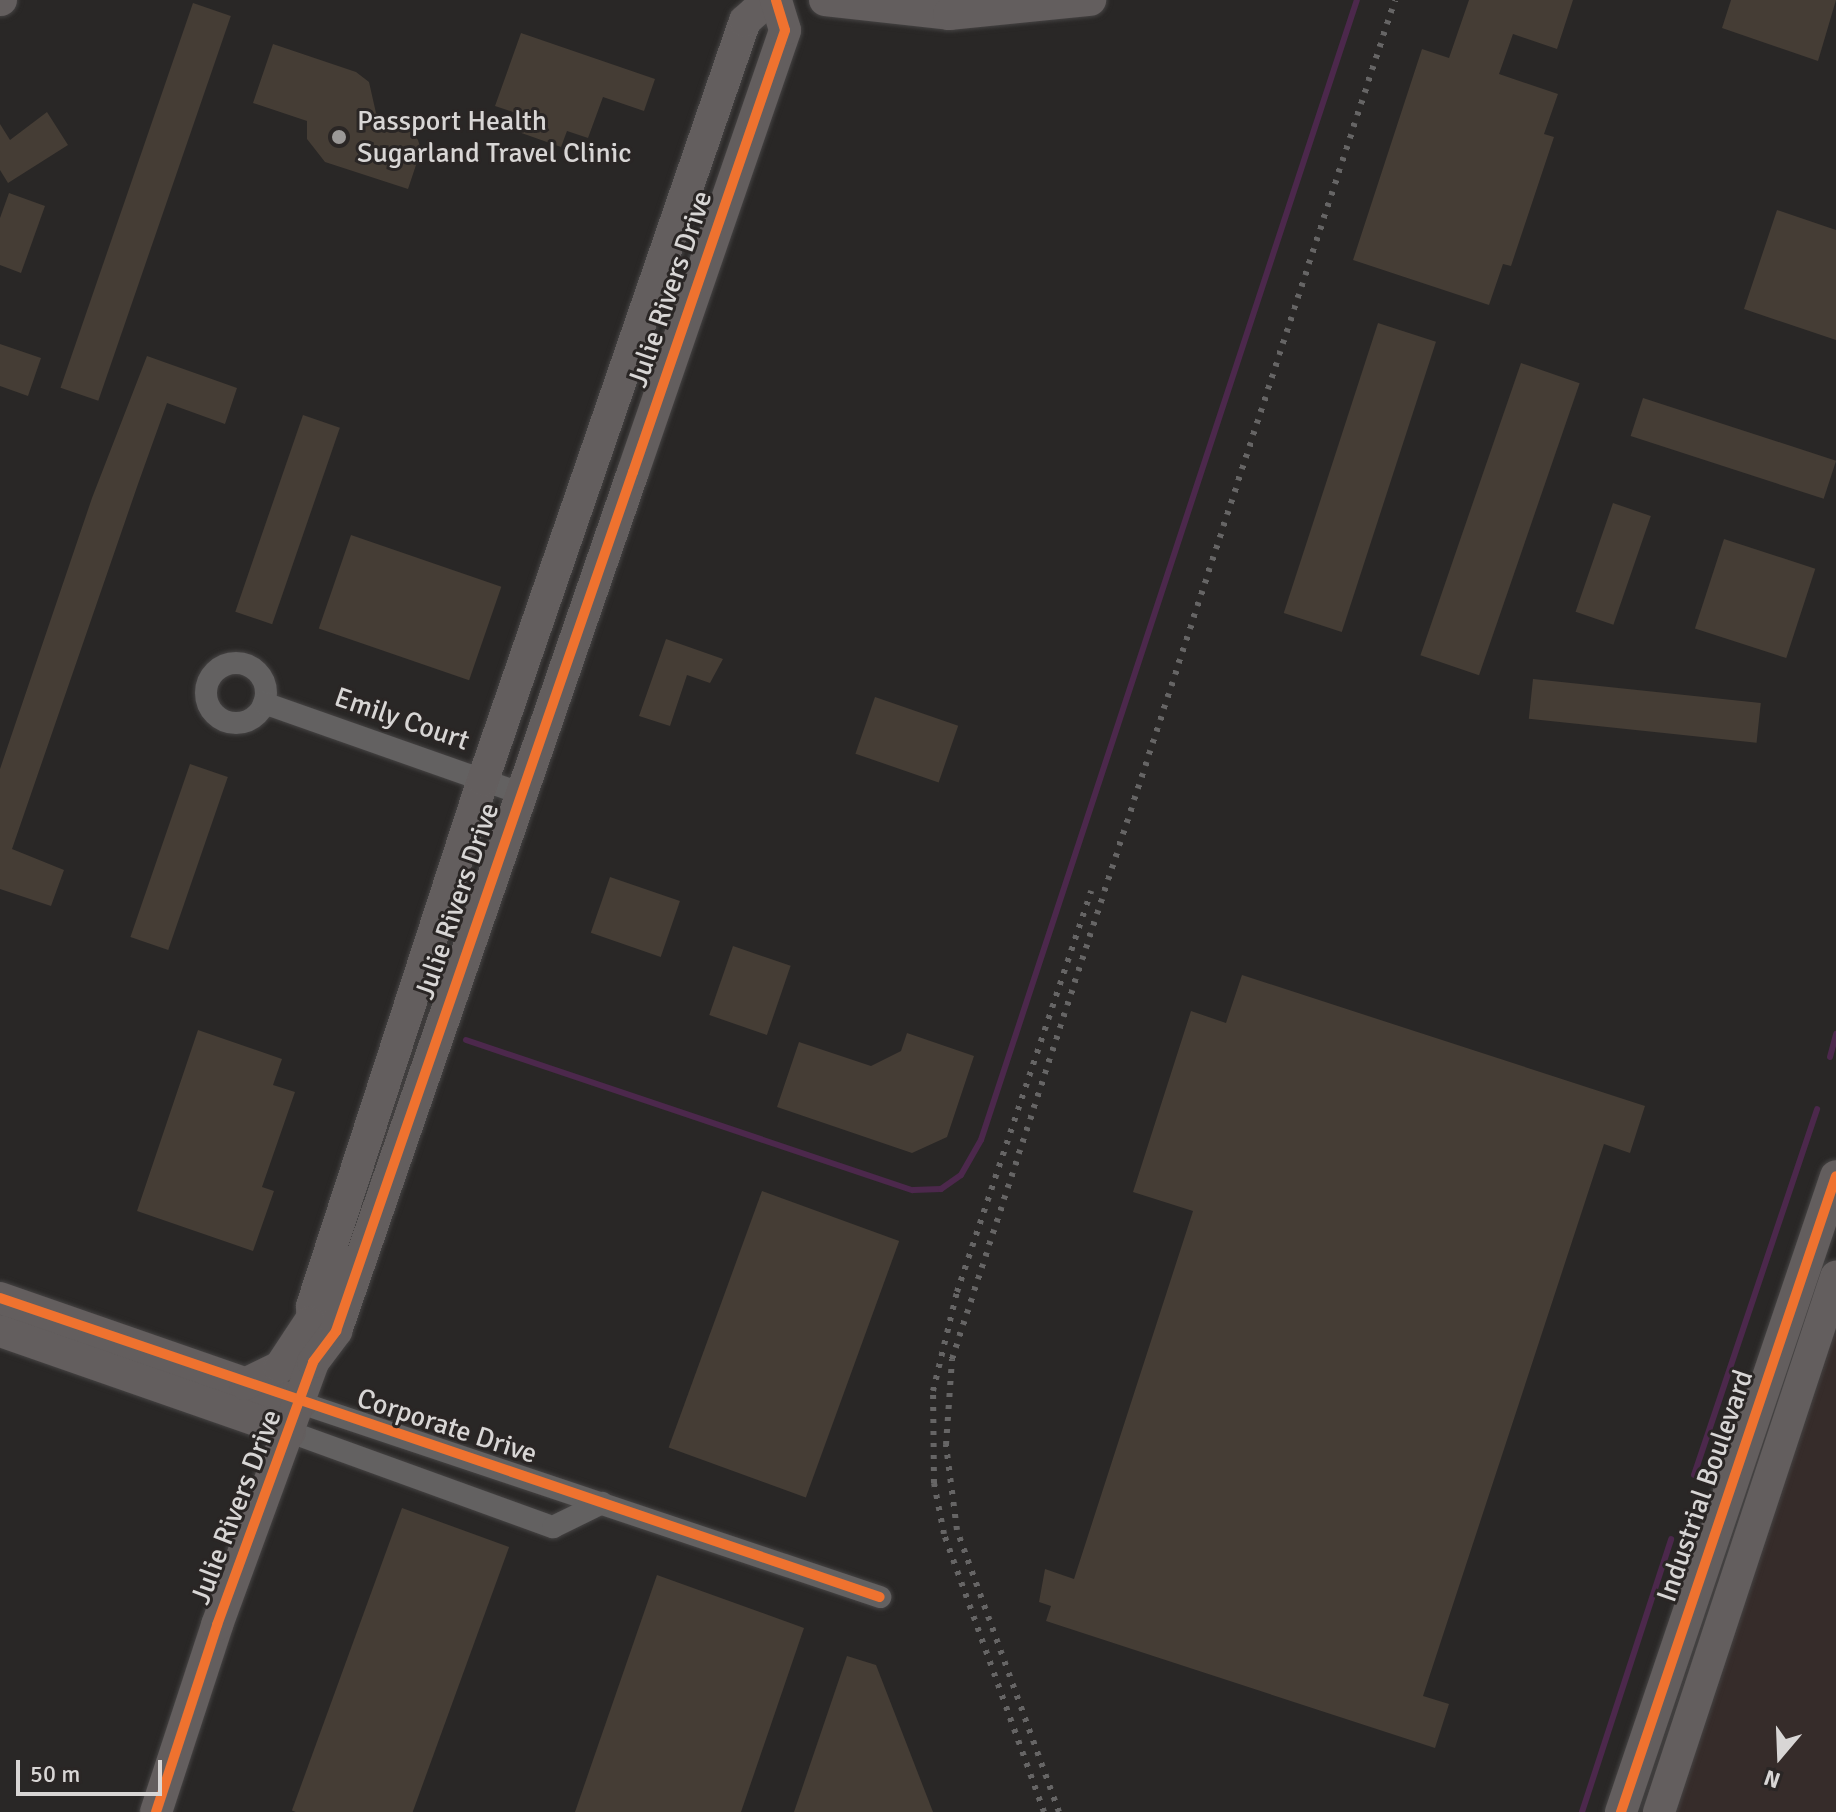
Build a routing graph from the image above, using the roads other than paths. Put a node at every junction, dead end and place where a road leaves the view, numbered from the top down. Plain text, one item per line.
1 (768, 0) edge
2 (776, 0) edge
3 (825, 0) edge
4 (1090, 0) edge
5 (595, 461) junction
6 (633, 472) junction
7 (264, 703) dead end
8 (483, 780) junction
9 (520, 793) junction
10 (430, 945) junction
11 (461, 963) junction
12 (1836, 1176) edge
13 (1836, 1277) edge
14 (0, 1298) edge
15 (309, 1323) junction
16 (0, 1331) edge
17 (313, 1362) junction
18 (245, 1384) junction
19 (296, 1418) junction
20 (386, 1431) junction
21 (377, 1462) junction
22 (602, 1503) junction
23 (880, 1597) dead end
24 (156, 1812) edge
25 (1621, 1812) edge
26 (1659, 1812) edge

1 - 5 street, Julie Rivers Drive
2 - 6 street, Julie Rivers Drive
3 - 4 street
5 - 6 street
5 - 8 street, Julie Rivers Drive
6 - 9 street, Julie Rivers Drive
7 - 8 street, Emily Court
8 - 9 street, Emily Court
8 - 10 street, Julie Rivers Drive
9 - 11 street, Julie Rivers Drive
10 - 11 street
10 - 15 street, Julie Rivers Drive
11 - 17 street, Julie Rivers Drive
12 - 25 street, Industrial Boulevard
13 - 26 street
14 - 18 street, Corporate Drive
15 - 17 street, Julie Rivers Drive
15 - 18 street
16 - 19 street, Corporate Drive
17 - 19 street, Julie Rivers Drive
18 - 19 street, Corporate Drive
19 - 20 street, Corporate Drive
19 - 21 street, Corporate Drive
19 - 24 street, Julie Rivers Drive
20 - 21 street
20 - 22 street, Corporate Drive
21 - 22 street, Corporate Drive
22 - 23 street, Corporate Drive

